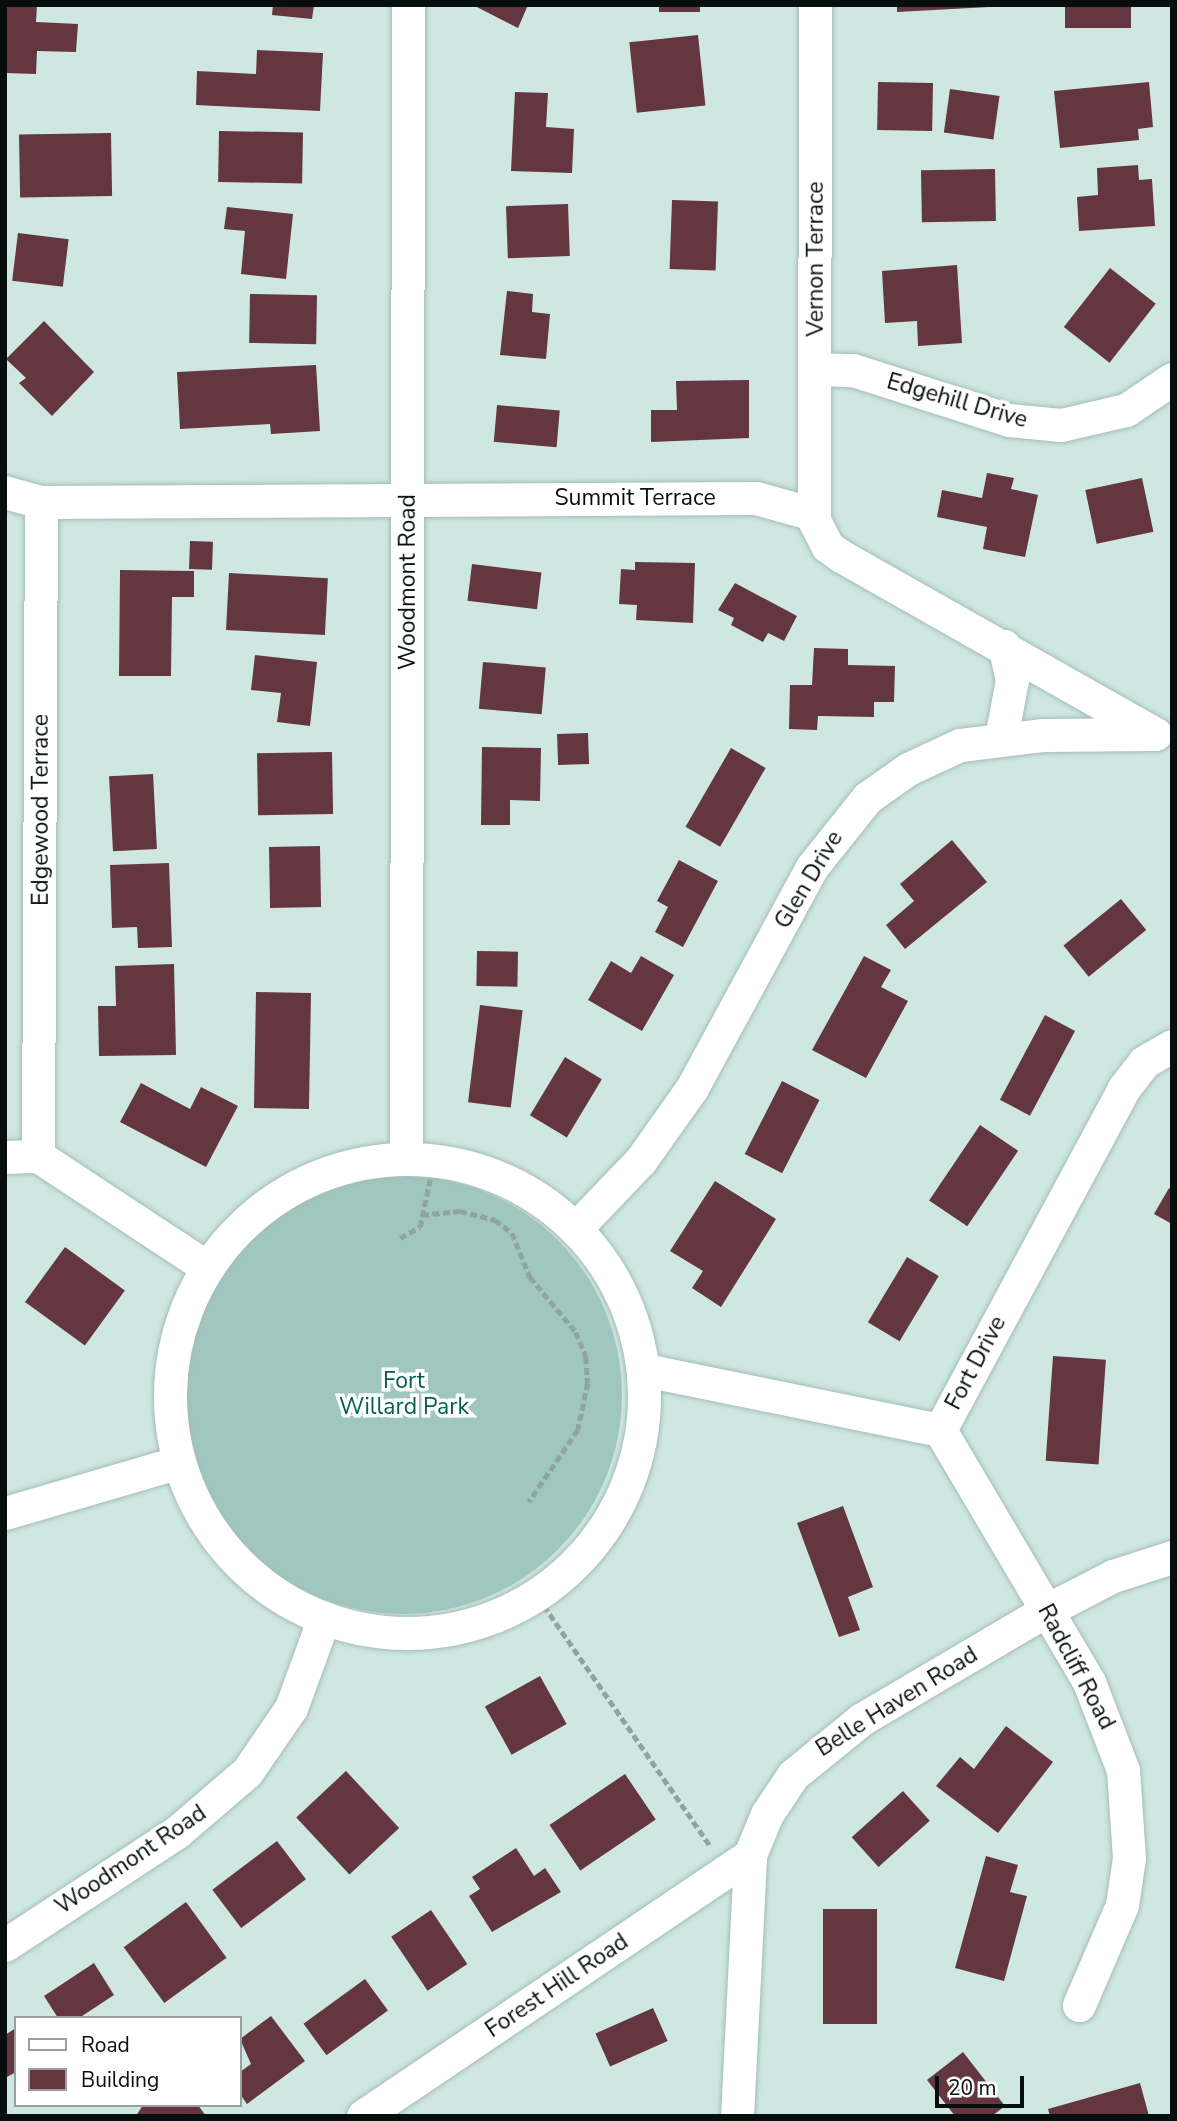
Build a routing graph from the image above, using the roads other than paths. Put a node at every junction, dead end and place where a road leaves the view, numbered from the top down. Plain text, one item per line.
1 (408, 5) edge
2 (815, 5) edge
3 (816, 369) junction
4 (1172, 379) edge
5 (5, 492) edge
6 (408, 498) junction
7 (41, 502) junction
8 (813, 514) junction
9 (1004, 646) junction
10 (1163, 734) edge
11 (1001, 738) junction
12 (1172, 1046) edge
13 (38, 1156) junction
14 (5, 1157) edge
15 (420, 1158) junction
16 (576, 1228) junction
17 (205, 1266) junction
18 (645, 1370) junction
19 (940, 1430) junction
20 (179, 1462) junction
21 (5, 1513) edge
22 (1172, 1556) edge
23 (1047, 1610) junction
24 (324, 1618) junction
25 (750, 1855) junction
26 (5, 1945) edge
27 (1079, 2005) dead end
28 (363, 2116) edge
29 (737, 2116) edge

1 - 6 street, Woodmont Road
2 - 3 street, Vernon Terrace
3 - 4 street, Edgehill Drive
3 - 8 street, Vernon Terrace
5 - 7 street
6 - 7 street, Summit Terrace
6 - 8 street, Summit Terrace
6 - 15 street, Woodmont Road
7 - 13 street, Edgewood Terrace
8 - 9 street
9 - 10 street
9 - 11 street
10 - 11 street, Glen Drive
11 - 16 street, Glen Drive
12 - 19 street, Fort Drive
13 - 14 street
13 - 17 street
15 - 16 street
15 - 17 street
16 - 18 street
17 - 20 street
18 - 19 street, Fort Drive
18 - 24 street
19 - 23 street, Radcliff Road
20 - 21 street
20 - 24 street
22 - 23 street, Belle Haven Road
23 - 25 street, Belle Haven Road
23 - 27 street, Radcliff Road
24 - 26 street, Woodmont Road
25 - 28 street, Forest Hill Road
25 - 29 street, Belle Haven Road

